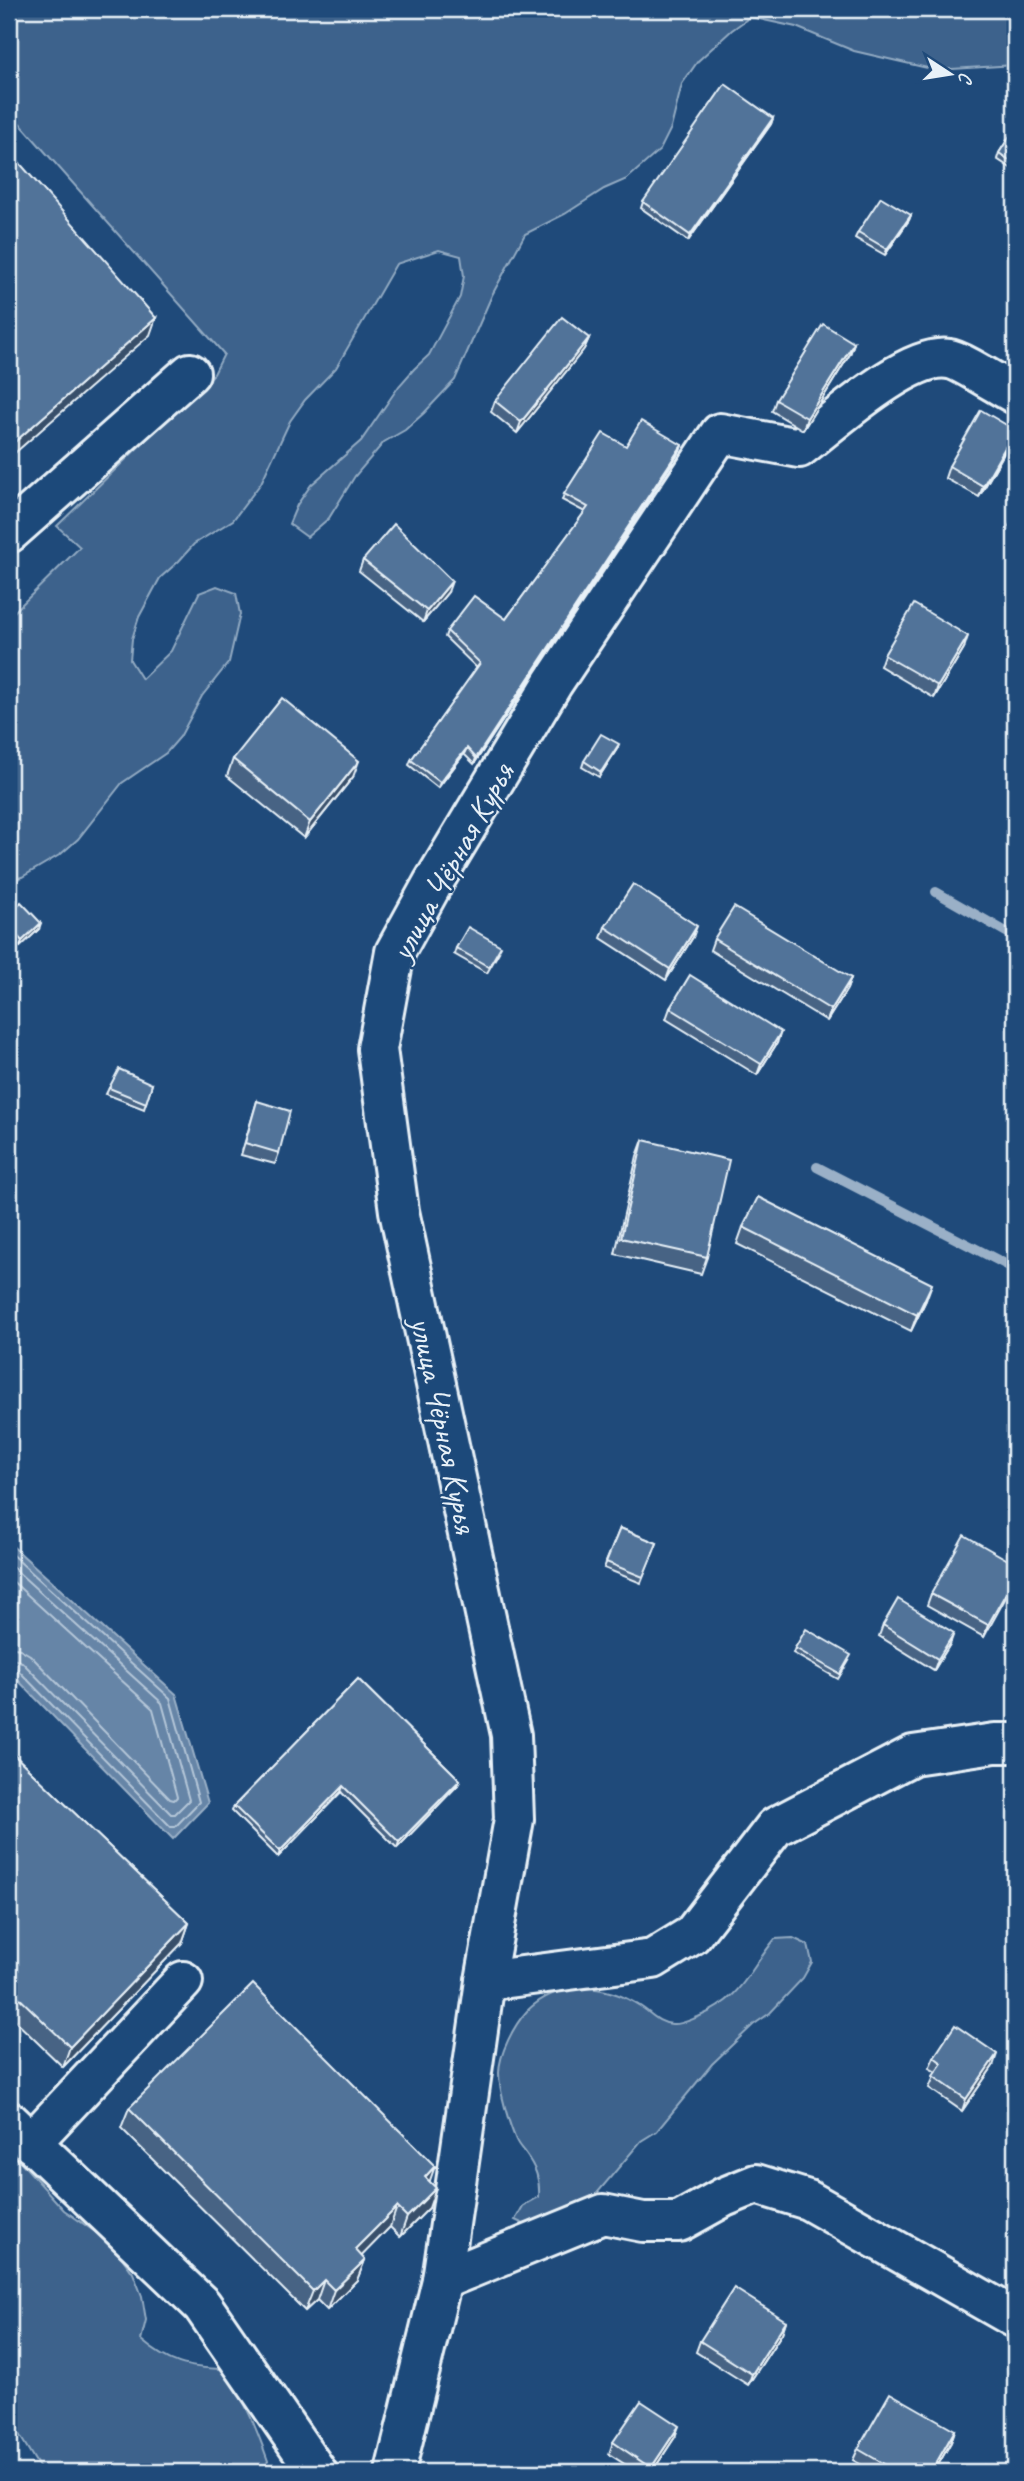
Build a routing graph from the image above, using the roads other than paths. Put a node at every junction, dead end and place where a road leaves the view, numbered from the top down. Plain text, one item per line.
1 (190, 373) dead end
2 (1015, 394) edge
3 (9, 533) edge
4 (1015, 1743) edge
5 (183, 1981) dead end
6 (485, 1981) junction
7 (20, 2132) edge
8 (442, 2280) junction
9 (1015, 2318) edge
10 (317, 2472) edge
11 (395, 2472) edge

1 - 3 street
2 - 6 street, улица Чёрная Курья
4 - 6 street
5 - 7 street
6 - 8 street
7 - 10 street
8 - 9 street
8 - 11 street

